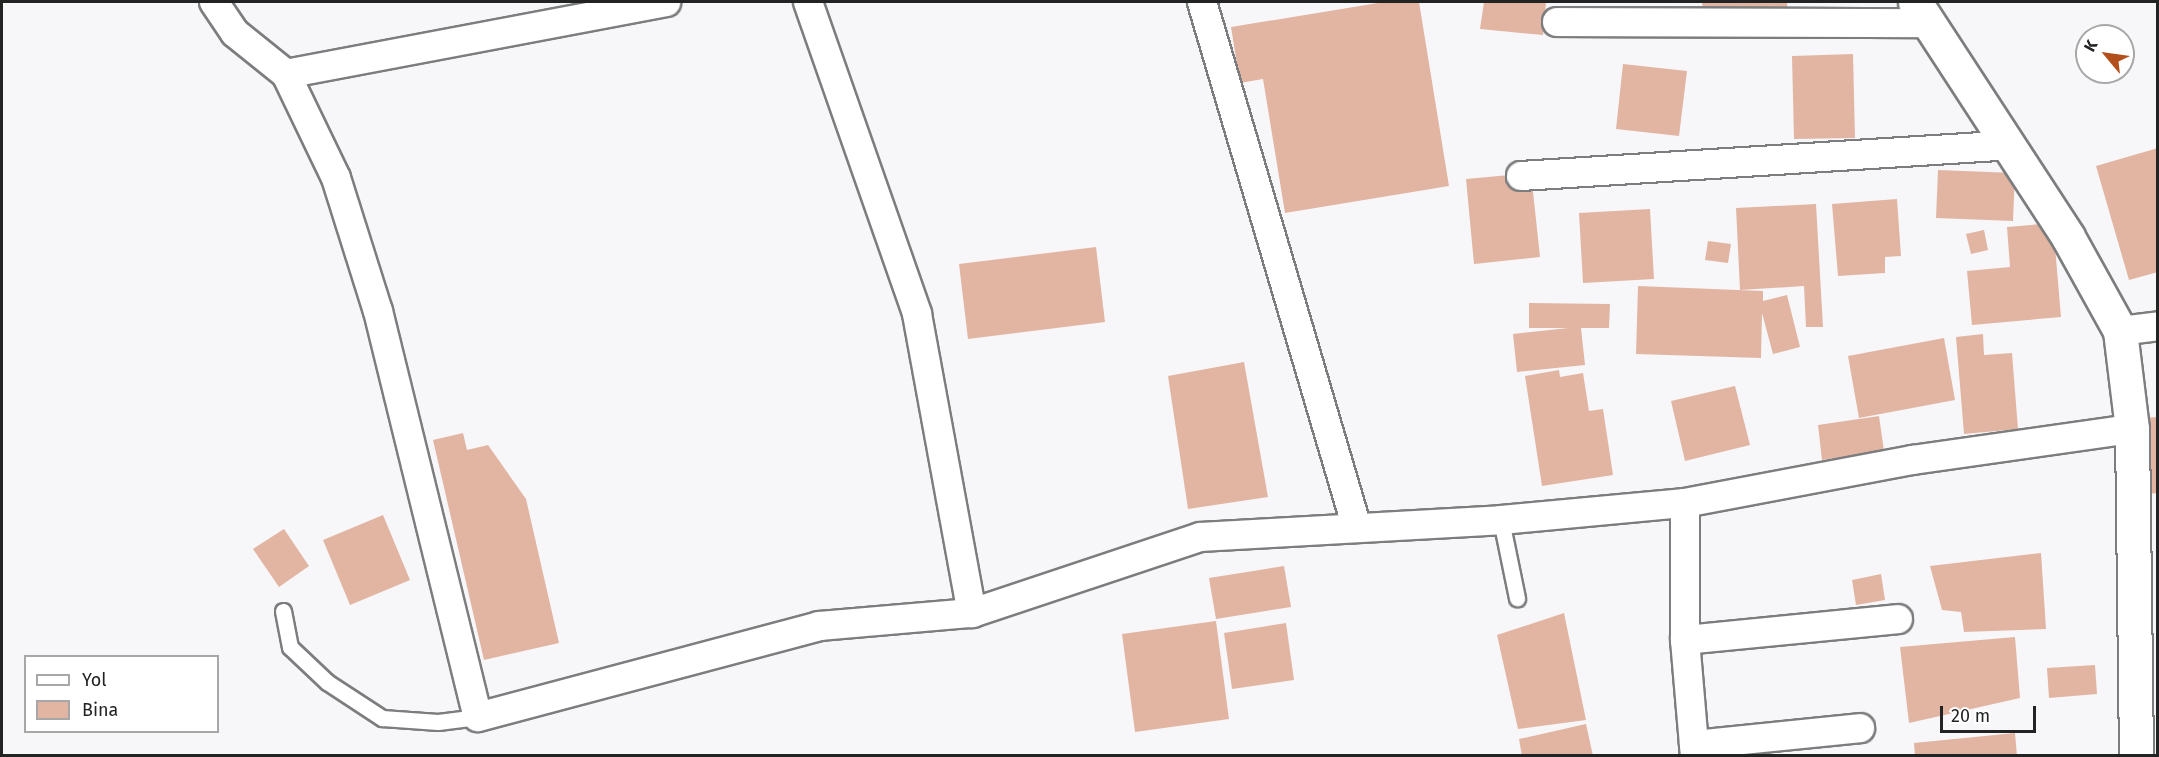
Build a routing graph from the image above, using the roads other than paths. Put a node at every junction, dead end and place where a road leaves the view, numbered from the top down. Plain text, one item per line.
1 (214, 2) edge
2 (666, 2) edge
3 (808, 2) edge
4 (1202, 2) edge
5 (1922, 13) edge
6 (1557, 22) dead end
7 (286, 74) junction
8 (2009, 145) junction
9 (1521, 176) dead end
10 (2157, 326) edge
11 (2120, 331) junction
12 (2132, 429) junction
13 (1685, 503) junction
14 (1501, 520) junction
15 (1357, 528) junction
16 (1517, 598) dead end
17 (283, 611) dead end
18 (972, 613) junction
19 (1898, 619) dead end
20 (1685, 640) junction
21 (478, 717) junction
22 (1860, 728) dead end
23 (1694, 750) edge
24 (2136, 756) edge

1 - 7 street
2 - 7 street
3 - 18 street
4 - 15 street
5 - 6 street
5 - 8 street
7 - 21 street
8 - 9 street
8 - 11 street
10 - 11 street
11 - 12 street
12 - 13 street
12 - 24 street
13 - 14 street
13 - 20 street
14 - 15 street
14 - 16 lane
15 - 18 street
17 - 21 lane
18 - 21 street
19 - 20 street
20 - 23 street
22 - 23 street

